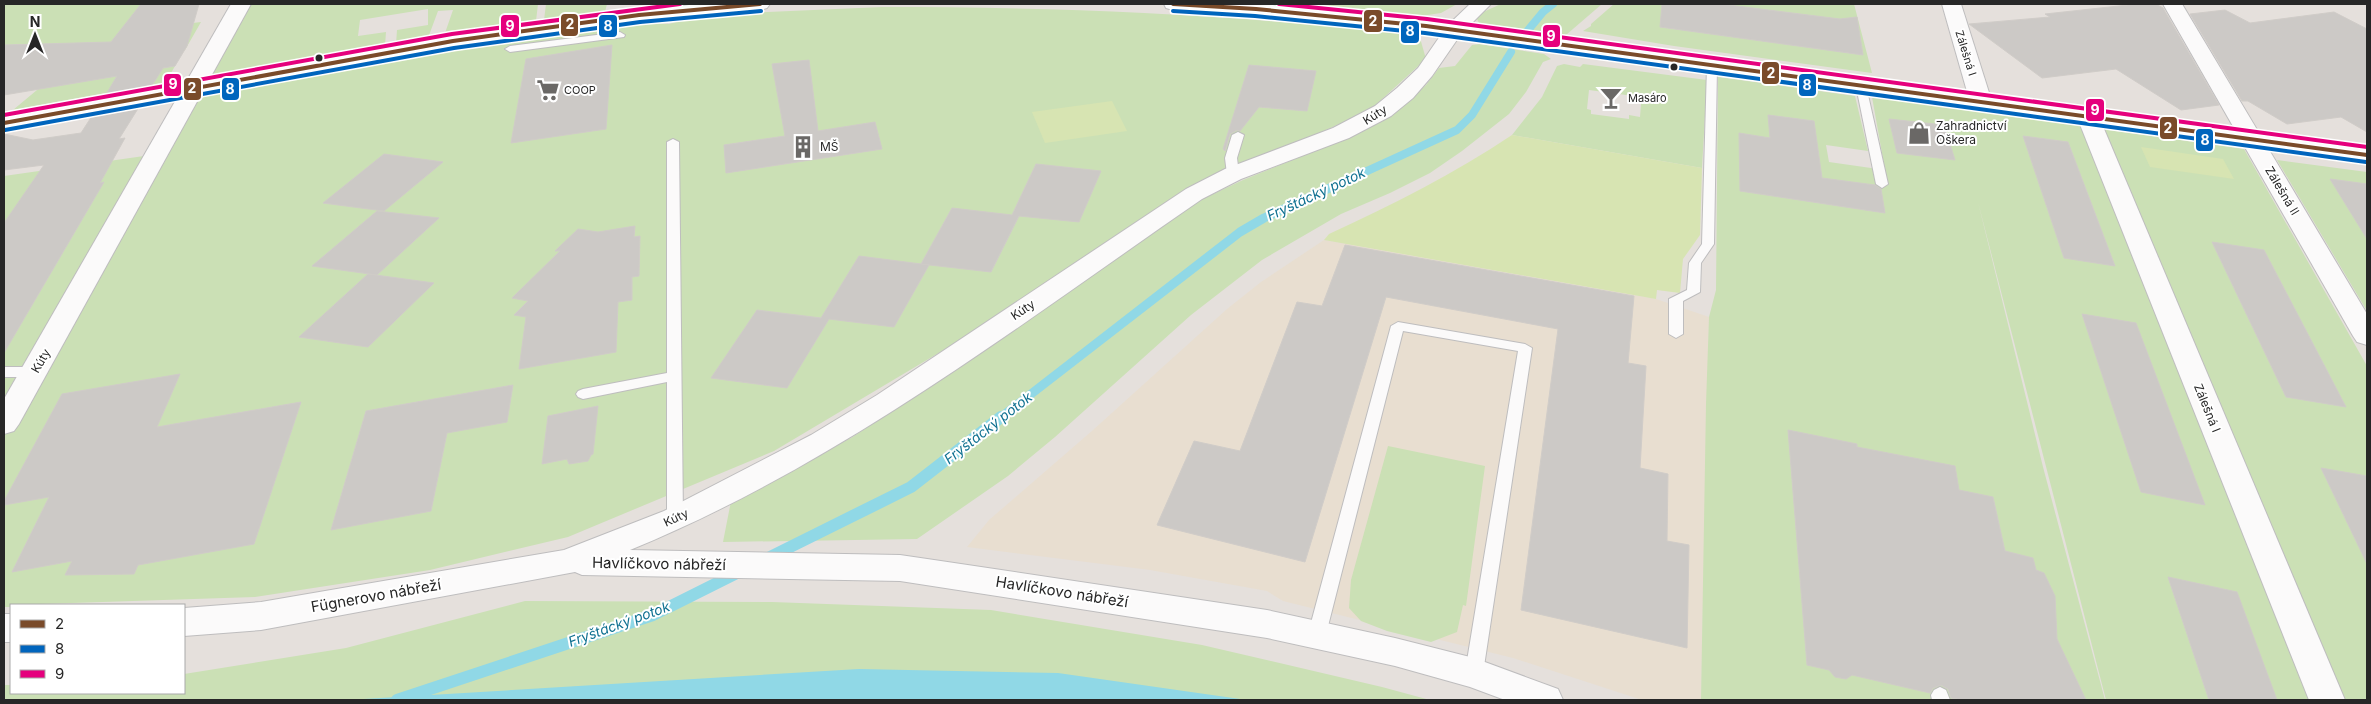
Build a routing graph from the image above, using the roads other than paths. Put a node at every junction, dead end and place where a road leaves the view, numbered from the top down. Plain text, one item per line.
1 (241, 4) edge
2 (760, 4) edge
3 (1173, 4) edge
4 (1482, 4) edge
5 (1951, 4) edge
6 (2172, 4) edge
7 (677, 7) edge
8 (1306, 9) edge
9 (1454, 30) junction
10 (620, 34) dead end
11 (510, 49) dead end
12 (1712, 66) junction
13 (1861, 86) junction
14 (194, 89) junction
15 (1981, 102) junction
16 (2088, 117) junction
17 (4, 123) edge
18 (1238, 135) dead end
19 (2252, 140) junction
20 (673, 142) dead end
21 (2367, 155) edge
22 (1233, 174) junction
23 (1882, 184) dead end
24 (2365, 330) edge
25 (1676, 334) dead end
26 (4, 372) edge
27 (35, 372) junction
28 (675, 376) junction
29 (583, 394) dead end
30 (4, 424) edge
31 (675, 519) junction
32 (568, 562) junction
33 (185, 622) edge
34 (1317, 634) junction
35 (1474, 673) junction
36 (1545, 700) edge
37 (2327, 700) edge

1 - 14 street, Kúty
2 - 7 street
3 - 8 street
4 - 9 street, Kúty
5 - 15 street, Zálešná I
6 - 19 street, Zálešná II
7 - 14 street
8 - 9 street
9 - 12 street
9 - 22 street, Kúty
10 - 11 lane
12 - 13 street
12 - 25 lane
13 - 15 street
13 - 23 lane
14 - 17 street
14 - 27 street, Kúty
15 - 16 street
16 - 19 street
16 - 37 street, Zálešná I
18 - 22 lane
19 - 21 street
19 - 24 street, Zálešná II
20 - 28 lane
22 - 31 street, Kúty
26 - 27 lane
27 - 30 street, Kúty
28 - 29 lane
28 - 31 lane
31 - 32 street, Kúty
32 - 33 street, Fügnerovo nábřeží
32 - 34 street, Havlíčkovo nábřeží
34 - 35 street, Havlíčkovo nábřeží
34 - 35 lane
35 - 36 street, Havlíčkovo nábřeží

